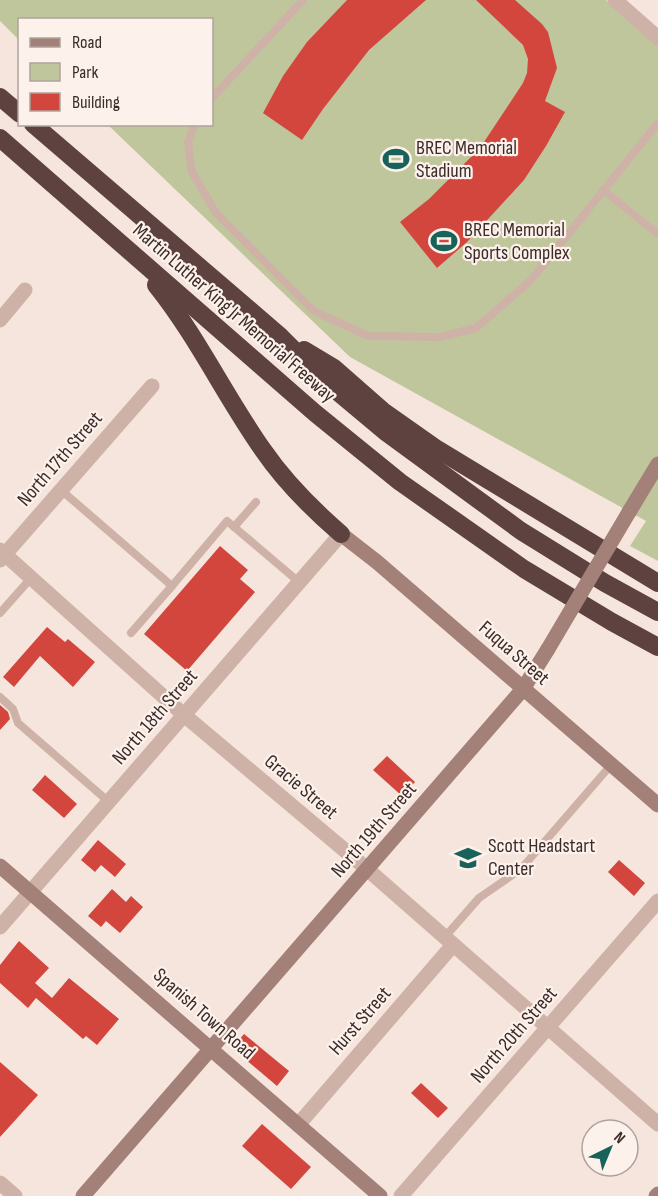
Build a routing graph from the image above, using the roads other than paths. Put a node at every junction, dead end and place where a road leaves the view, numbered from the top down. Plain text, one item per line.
1 (303, 0) edge
2 (620, 2) edge
3 (658, 38) edge
4 (213, 97) edge
5 (0, 98) edge
6 (18, 112) edge
7 (658, 123) edge
8 (35, 126) edge
9 (194, 126) edge
10 (0, 138) edge
11 (603, 190) junction
12 (658, 234) edge
13 (131, 253) junction
14 (25, 290) dead end
15 (0, 320) edge
16 (280, 336) junction
17 (152, 386) dead end
18 (658, 464) edge
19 (61, 490) junction
20 (256, 502) dead end
21 (234, 527) junction
22 (341, 534) junction
23 (581, 535) junction
24 (2, 555) edge
25 (658, 573) edge
26 (31, 578) junction
27 (299, 582) junction
28 (658, 583) edge
29 (172, 586) junction
30 (658, 612) edge
31 (0, 613) edge
32 (131, 633) dead end
33 (658, 647) edge
34 (523, 689) junction
35 (0, 697) edge
36 (183, 715) junction
37 (611, 765) junction
38 (109, 802) junction
39 (658, 805) edge
40 (0, 866) edge
41 (367, 869) junction
42 (30, 892) junction
43 (658, 901) edge
44 (0, 927) edge
45 (449, 942) junction
46 (548, 1028) junction
47 (212, 1048) junction
48 (658, 1124) edge
49 (298, 1125) junction
50 (0, 1183) edge
51 (15, 1196) edge
52 (83, 1196) edge
53 (380, 1196) edge
54 (401, 1196) edge

1 - 4 lane
2 - 3 street
5 - 6 highway
7 - 11 lane
8 - 16 highway, Martin Luther King Jr Memorial Freeway
9 - 11 lane
10 - 13 highway, Martin Luther King Jr Memorial Freeway
11 - 12 lane
13 - 22 highway
13 - 33 highway, Martin Luther King Jr Memorial Freeway
14 - 15 street
16 - 23 highway
16 - 30 highway, Martin Luther King Jr Memorial Freeway
17 - 19 street, North 17th Street
18 - 34 street, North 19th Street, bridge
19 - 24 street, North 17th Street
19 - 29 lane
20 - 21 lane
21 - 27 lane
21 - 29 lane
22 - 27 street, North 18th Street
22 - 34 street, Fuqua Street
23 - 25 highway
23 - 28 highway
24 - 26 street, Gracie Street
26 - 31 lane
26 - 36 street, Gracie Street
27 - 36 street, North 18th Street
29 - 32 lane
34 - 37 street, Fuqua Street
34 - 41 street, North 19th Street
35 - 38 lane
36 - 38 street, North 18th Street
36 - 41 street, Gracie Street
37 - 39 street, Fuqua Street
37 - 45 lane
38 - 42 street, North 18th Street
40 - 42 street, Spanish Town Road
41 - 45 street, Gracie Street
41 - 47 street, North 19th Street
42 - 44 street, North 18th Street
42 - 47 street, Spanish Town Road
43 - 46 street, North 20th Street
45 - 46 street, Gracie Street
45 - 49 street, Hurst Street
46 - 48 street, Gracie Street
46 - 54 street, North 20th Street
47 - 49 street, Spanish Town Road
47 - 52 street, North 19th Street
49 - 53 street, Spanish Town Road
50 - 51 street

